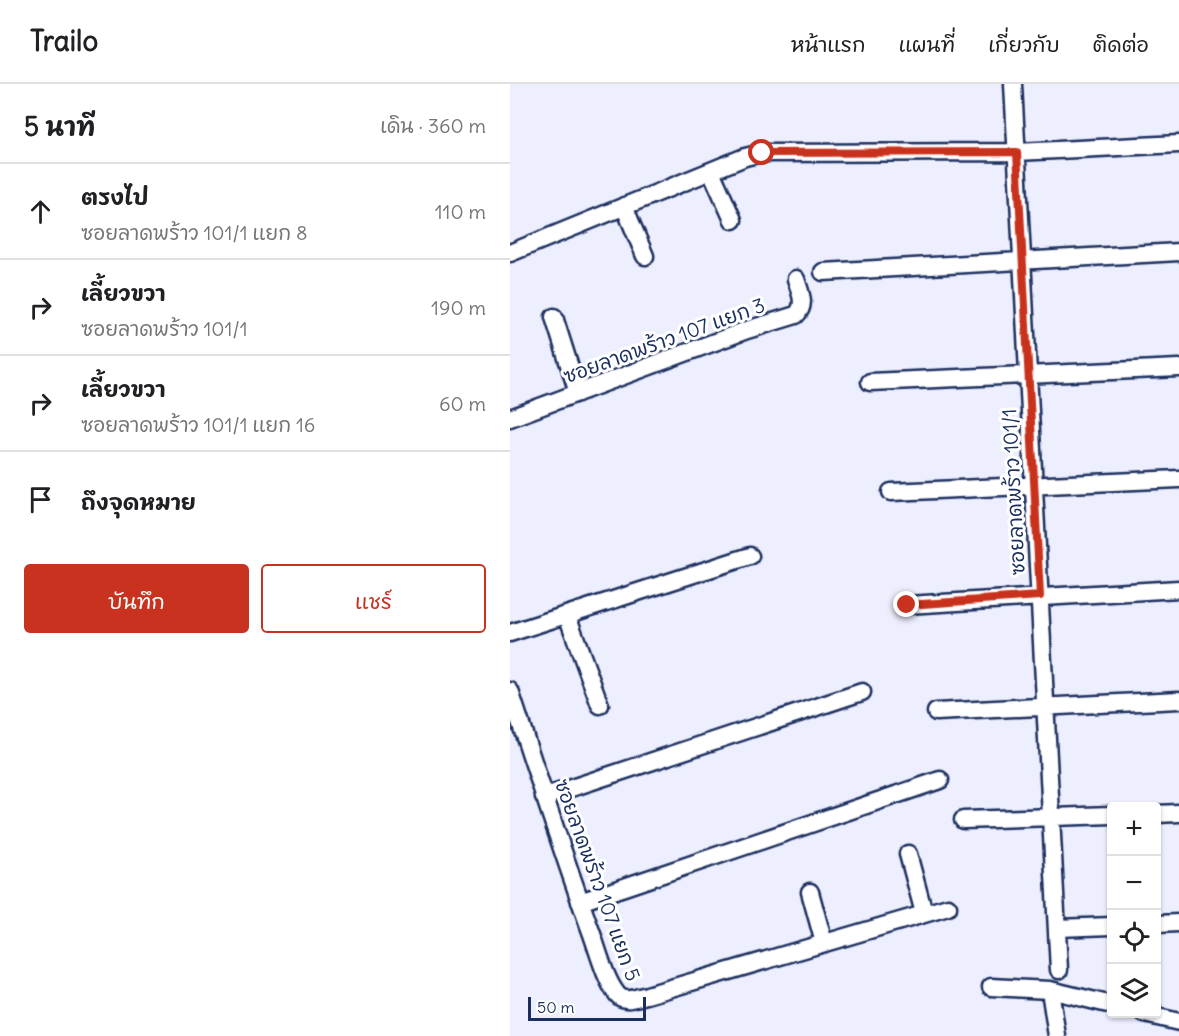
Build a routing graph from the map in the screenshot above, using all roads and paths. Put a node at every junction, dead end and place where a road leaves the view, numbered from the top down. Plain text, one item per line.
1 (1013, 84) edge
2 (1179, 144) edge
3 (1017, 152) junction
4 (711, 171) junction
5 (624, 206) junction
6 (734, 220) dead end
7 (1179, 252) edge
8 (510, 253) edge
9 (645, 256) dead end
10 (1022, 262) junction
11 (823, 272) dead end
12 (796, 279) dead end
13 (554, 317) dead end
14 (1179, 368) edge
15 (1028, 374) junction
16 (870, 382) dead end
17 (578, 393) junction
18 (510, 418) edge
19 (1179, 479) edge
20 (1034, 486) junction
21 (891, 492) dead end
22 (750, 556) dead end
23 (1179, 589) edge
24 (1040, 596) junction
25 (907, 605) dead end
26 (567, 615) junction
27 (510, 633) edge
28 (510, 691) edge
29 (862, 692) dead end
30 (1179, 700) edge
31 (600, 705) dead end
32 (1045, 706) junction
33 (936, 712) dead end
34 (940, 780) dead end
35 (544, 797) junction
36 (1179, 813) edge
37 (1161, 814) edge
38 (1107, 815) edge
39 (1051, 818) junction
40 (963, 820) dead end
41 (908, 854) dead end
42 (810, 892) dead end
43 (580, 902) junction
44 (948, 906) dead end
45 (924, 914) junction
46 (1179, 923) edge
47 (1161, 924) edge
48 (1107, 926) edge
49 (1057, 928) junction
50 (824, 943) junction
51 (1059, 970) dead end
52 (991, 987) dead end
53 (1050, 990) junction
54 (1107, 1004) edge
55 (1161, 1018) edge
56 (1179, 1022) edge
57 (1057, 1036) edge

1 - 3 street, ซอยลาดพร้าว 101/1
2 - 3 street
3 - 4 street
3 - 10 street, ซอยลาดพร้าว 101/1
4 - 5 street
4 - 6 street
5 - 8 street
5 - 9 street
7 - 10 street
10 - 11 street
10 - 15 street, ซอยลาดพร้าว 101/1
12 - 17 street, ซอยลาดพร้าว 107 แยก 3
13 - 17 street
14 - 15 street
15 - 16 street
15 - 20 street, ซอยลาดพร้าว 101/1
17 - 18 street, ซอยลาดพร้าว 107 แยก 3
19 - 20 street
20 - 21 street
20 - 24 street, ซอยลาดพร้าว 101/1
22 - 26 street
23 - 24 street
24 - 25 street
24 - 32 street, ซอยลาดพร้าว 101/1
26 - 27 street
26 - 31 street
28 - 35 street, ซอยลาดพร้าว 107 แยก 5
29 - 35 street
30 - 32 street
32 - 33 street
32 - 39 street, ซอยลาดพร้าว 101/1
34 - 43 street
35 - 43 street, ซอยลาดพร้าว 107 แยก 5
36 - 37 street
38 - 39 street
39 - 40 street
39 - 49 street, ซอยลาดพร้าว 101/1
41 - 45 street
42 - 50 street
43 - 50 street, ซอยลาดพร้าว 107 แยก 5
44 - 45 street, ซอยลาดพร้าว 107 แยก 5
45 - 50 street, ซอยลาดพร้าว 107 แยก 5
46 - 47 street
48 - 49 street
49 - 51 street, ซอยลาดพร้าว 101/1
52 - 53 street
53 - 54 street
53 - 57 street
55 - 56 street

